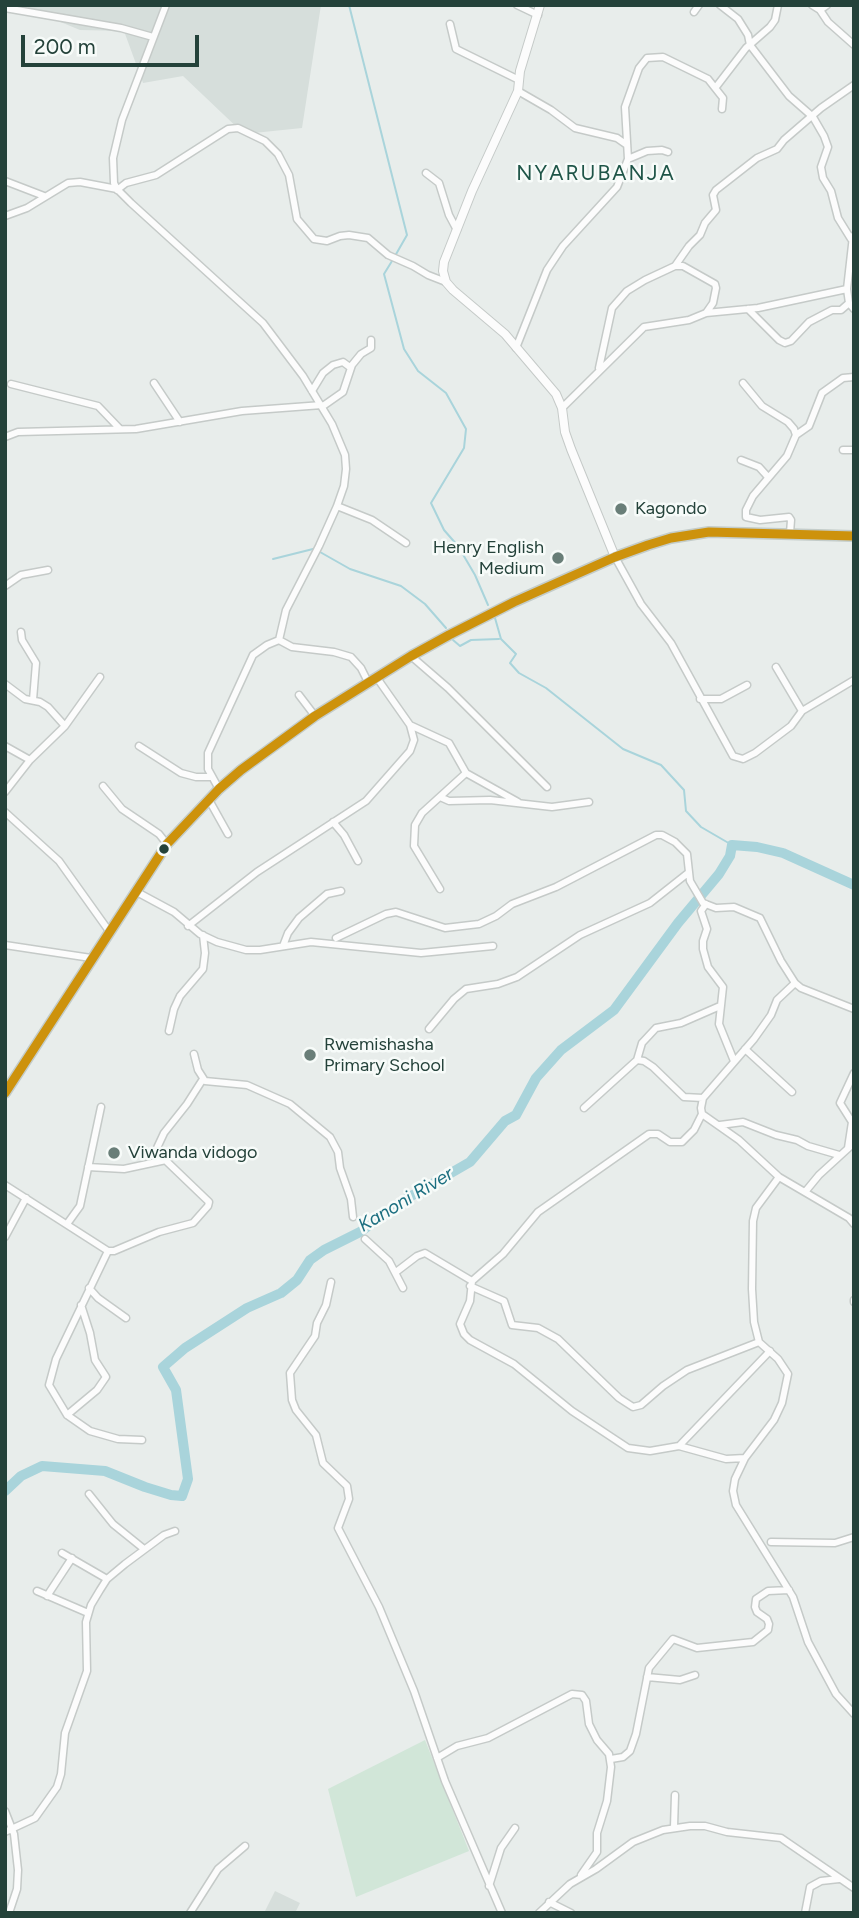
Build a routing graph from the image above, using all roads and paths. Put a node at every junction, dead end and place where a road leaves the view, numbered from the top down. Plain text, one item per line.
1 (166, 5) edge
2 (517, 5) edge
3 (540, 5) edge
4 (699, 5) edge
5 (720, 5) edge
6 (784, 5) edge
7 (812, 5) edge
8 (823, 7) edge
9 (5, 8) edge
10 (778, 9) edge
11 (694, 12) dead end
12 (538, 15) junction
13 (450, 24) dead end
14 (153, 37) junction
15 (854, 44) edge
16 (750, 45) junction
17 (519, 80) junction
18 (854, 85) edge
19 (716, 87) junction
20 (518, 91) junction
21 (722, 109) dead end
22 (813, 117) junction
23 (627, 146) junction
24 (668, 152) dead end
25 (628, 159) junction
26 (426, 173) dead end
27 (5, 181) edge
28 (117, 189) junction
29 (44, 197) junction
30 (5, 216) edge
31 (457, 230) junction
32 (853, 237) edge
33 (675, 266) junction
34 (851, 278) edge
35 (446, 282) junction
36 (847, 289) junction
37 (851, 306) edge
38 (748, 309) junction
39 (706, 313) junction
40 (371, 340) dead end
41 (516, 348) junction
42 (351, 368) junction
43 (599, 370) junction
44 (854, 377) edge
45 (154, 383) dead end
46 (743, 383) dead end
47 (11, 384) dead end
48 (312, 391) junction
49 (322, 406) junction
50 (562, 408) junction
51 (180, 422) junction
52 (120, 429) junction
53 (796, 435) junction
54 (5, 437) edge
55 (843, 450) dead end
56 (854, 450) edge
57 (741, 460) dead end
58 (768, 477) junction
59 (337, 506) junction
60 (790, 533) junction
61 (854, 536) edge
62 (406, 543) dead end
63 (615, 556) junction
64 (48, 570) dead end
65 (5, 586) edge
66 (21, 632) dead end
67 (279, 640) junction
68 (411, 656) junction
69 (776, 667) dead end
70 (100, 677) dead end
71 (372, 680) junction
72 (854, 680) edge
73 (5, 684) edge
74 (747, 685) dead end
75 (299, 695) dead end
76 (700, 699) junction
77 (33, 700) junction
78 (802, 711) junction
79 (315, 716) junction
80 (410, 725) junction
81 (65, 726) junction
82 (5, 746) edge
83 (139, 746) dead end
84 (30, 760) junction
85 (466, 774) junction
86 (212, 777) junction
87 (103, 786) dead end
88 (547, 787) dead end
89 (219, 789) junction
90 (5, 792) edge
91 (440, 797) junction
92 (209, 800) junction
93 (518, 802) junction
94 (589, 802) dead end
95 (5, 812) edge
96 (333, 822) junction
97 (228, 834) dead end
98 (167, 844) junction
99 (358, 861) dead end
100 (688, 873) junction
101 (440, 889) dead end
102 (135, 891) junction
103 (341, 891) dead end
104 (706, 905) junction
105 (188, 926) junction
106 (109, 932) junction
107 (203, 935) junction
108 (335, 938) dead end
109 (5, 945) edge
110 (283, 946) junction
111 (493, 946) dead end
112 (91, 958) junction
113 (795, 983) junction
114 (720, 1006) junction
115 (854, 1009) edge
116 (429, 1029) dead end
117 (169, 1031) dead end
118 (745, 1049) junction
119 (194, 1054) dead end
120 (637, 1060) junction
121 (734, 1061) junction
122 (854, 1073) edge
123 (203, 1079) junction
124 (792, 1092) dead end
125 (5, 1093) edge
126 (703, 1098) junction
127 (101, 1107) dead end
128 (584, 1108) dead end
129 (702, 1114) junction
130 (719, 1125) junction
131 (851, 1146) edge
132 (839, 1155) junction
133 (166, 1160) junction
134 (88, 1167) junction
135 (779, 1177) junction
136 (5, 1185) edge
137 (805, 1192) junction
138 (26, 1198) junction
139 (354, 1217) dead end
140 (67, 1224) junction
141 (854, 1224) edge
142 (5, 1237) edge
143 (365, 1238) dead end
144 (108, 1251) junction
145 (396, 1272) junction
146 (331, 1282) dead end
147 (471, 1284) junction
148 (89, 1288) junction
149 (403, 1288) dead end
150 (81, 1305) junction
151 (126, 1318) dead end
152 (759, 1342) junction
153 (770, 1351) junction
154 (67, 1415) junction
155 (142, 1440) dead end
156 (679, 1446) junction
157 (745, 1458) junction
158 (89, 1494) dead end
159 (175, 1531) dead end
160 (854, 1537) edge
161 (771, 1542) dead end
162 (144, 1549) junction
163 (62, 1553) dead end
164 (72, 1558) junction
165 (107, 1579) junction
166 (789, 1590) junction
167 (37, 1591) dead end
168 (47, 1596) junction
169 (88, 1613) junction
170 (695, 1675) dead end
171 (647, 1677) junction
172 (854, 1714) edge
173 (437, 1758) junction
174 (611, 1759) junction
175 (675, 1795) dead end
176 (5, 1811) edge
177 (674, 1827) junction
178 (514, 1828) dead end
179 (8, 1830) edge
180 (245, 1846) dead end
181 (580, 1876) junction
182 (839, 1879) junction
183 (489, 1886) junction
184 (854, 1888) edge
185 (549, 1902) junction
186 (9, 1913) edge
187 (190, 1913) edge
188 (502, 1913) edge
189 (538, 1913) edge
190 (571, 1913) edge
191 (805, 1913) edge

1 - 14 street
2 - 12 street
3 - 12 street
4 - 11 street
5 - 16 street
6 - 10 street
7 - 8 street
8 - 15 street
9 - 14 street
10 - 16 street
12 - 17 street
13 - 17 street
14 - 28 street
16 - 19 street
16 - 22 street
17 - 20 street
18 - 22 street
19 - 21 street
19 - 23 street
20 - 23 street
20 - 31 street
22 - 32 street
22 - 33 street
23 - 25 street
24 - 25 street
25 - 41 street
26 - 31 street
27 - 29 street
28 - 29 street
28 - 35 street
28 - 48 street
29 - 30 street
31 - 35 street
32 - 34 street
33 - 39 street
33 - 43 street
34 - 36 street
35 - 41 street
36 - 37 street
36 - 38 street
37 - 38 street
38 - 39 street
39 - 43 street
40 - 42 street
41 - 50 street
42 - 48 street
42 - 49 street
43 - 50 street
44 - 53 street
45 - 51 street
46 - 53 street
47 - 52 street
48 - 49 street
49 - 51 street
49 - 59 street
50 - 63 street
51 - 52 street
52 - 54 street
53 - 58 street
55 - 56 street
57 - 58 street
58 - 60 street
59 - 62 street
59 - 67 street
60 - 61 highway
60 - 63 highway
63 - 68 highway
63 - 76 street
64 - 65 street
66 - 77 street
67 - 71 street
67 - 86 street
68 - 71 highway
68 - 88 street
69 - 78 street
70 - 81 street
71 - 79 highway
71 - 80 street
72 - 78 street
73 - 77 street
74 - 76 street
75 - 79 street
76 - 78 street
77 - 81 street
79 - 89 highway
80 - 85 street
80 - 96 street
81 - 84 street
82 - 84 street
83 - 86 street
84 - 90 street
85 - 91 street
85 - 93 street
86 - 89 street
87 - 98 street
89 - 92 highway
91 - 93 street
91 - 101 street
92 - 97 street
92 - 98 highway
93 - 94 street
95 - 106 street
96 - 99 street
96 - 105 street
98 - 102 highway
100 - 104 street
100 - 108 street
100 - 116 street
102 - 105 street
102 - 106 highway
103 - 110 street
104 - 113 street
104 - 114 street
105 - 107 street
106 - 112 highway
107 - 110 street
107 - 117 street
109 - 112 street
110 - 111 street
112 - 125 highway
113 - 115 street
113 - 118 street
114 - 120 street
114 - 121 street
118 - 121 street
118 - 124 street
119 - 123 street
120 - 126 street
120 - 128 street
121 - 126 street
122 - 131 street
123 - 133 street
123 - 139 street
126 - 129 street
127 - 134 street
129 - 130 street
129 - 147 street
130 - 132 street
130 - 135 street
131 - 132 street
132 - 137 street
133 - 134 street
133 - 144 street
134 - 140 street
135 - 137 street
135 - 152 street
136 - 138 street
137 - 141 street
138 - 140 street
138 - 142 street
140 - 144 street
143 - 145 street
144 - 148 street
145 - 147 street
145 - 149 street
146 - 173 street
147 - 152 street
147 - 156 street
148 - 150 street
148 - 151 street
150 - 154 street
150 - 154 street
152 - 153 street
153 - 156 street
153 - 157 street
154 - 155 street
156 - 157 street
157 - 166 street
158 - 162 street
159 - 162 street
160 - 161 street
162 - 165 street
163 - 164 street
164 - 165 street
164 - 168 street
165 - 169 street
166 - 171 street
166 - 172 street
167 - 168 street
168 - 169 street
169 - 179 street
170 - 171 street
171 - 174 street
173 - 174 street
173 - 183 street
174 - 181 street
175 - 177 street
176 - 179 street
177 - 181 street
177 - 182 street
178 - 183 street
179 - 186 street
180 - 187 street
181 - 185 street
182 - 184 street
182 - 191 street
183 - 188 street
185 - 189 street
185 - 190 street

